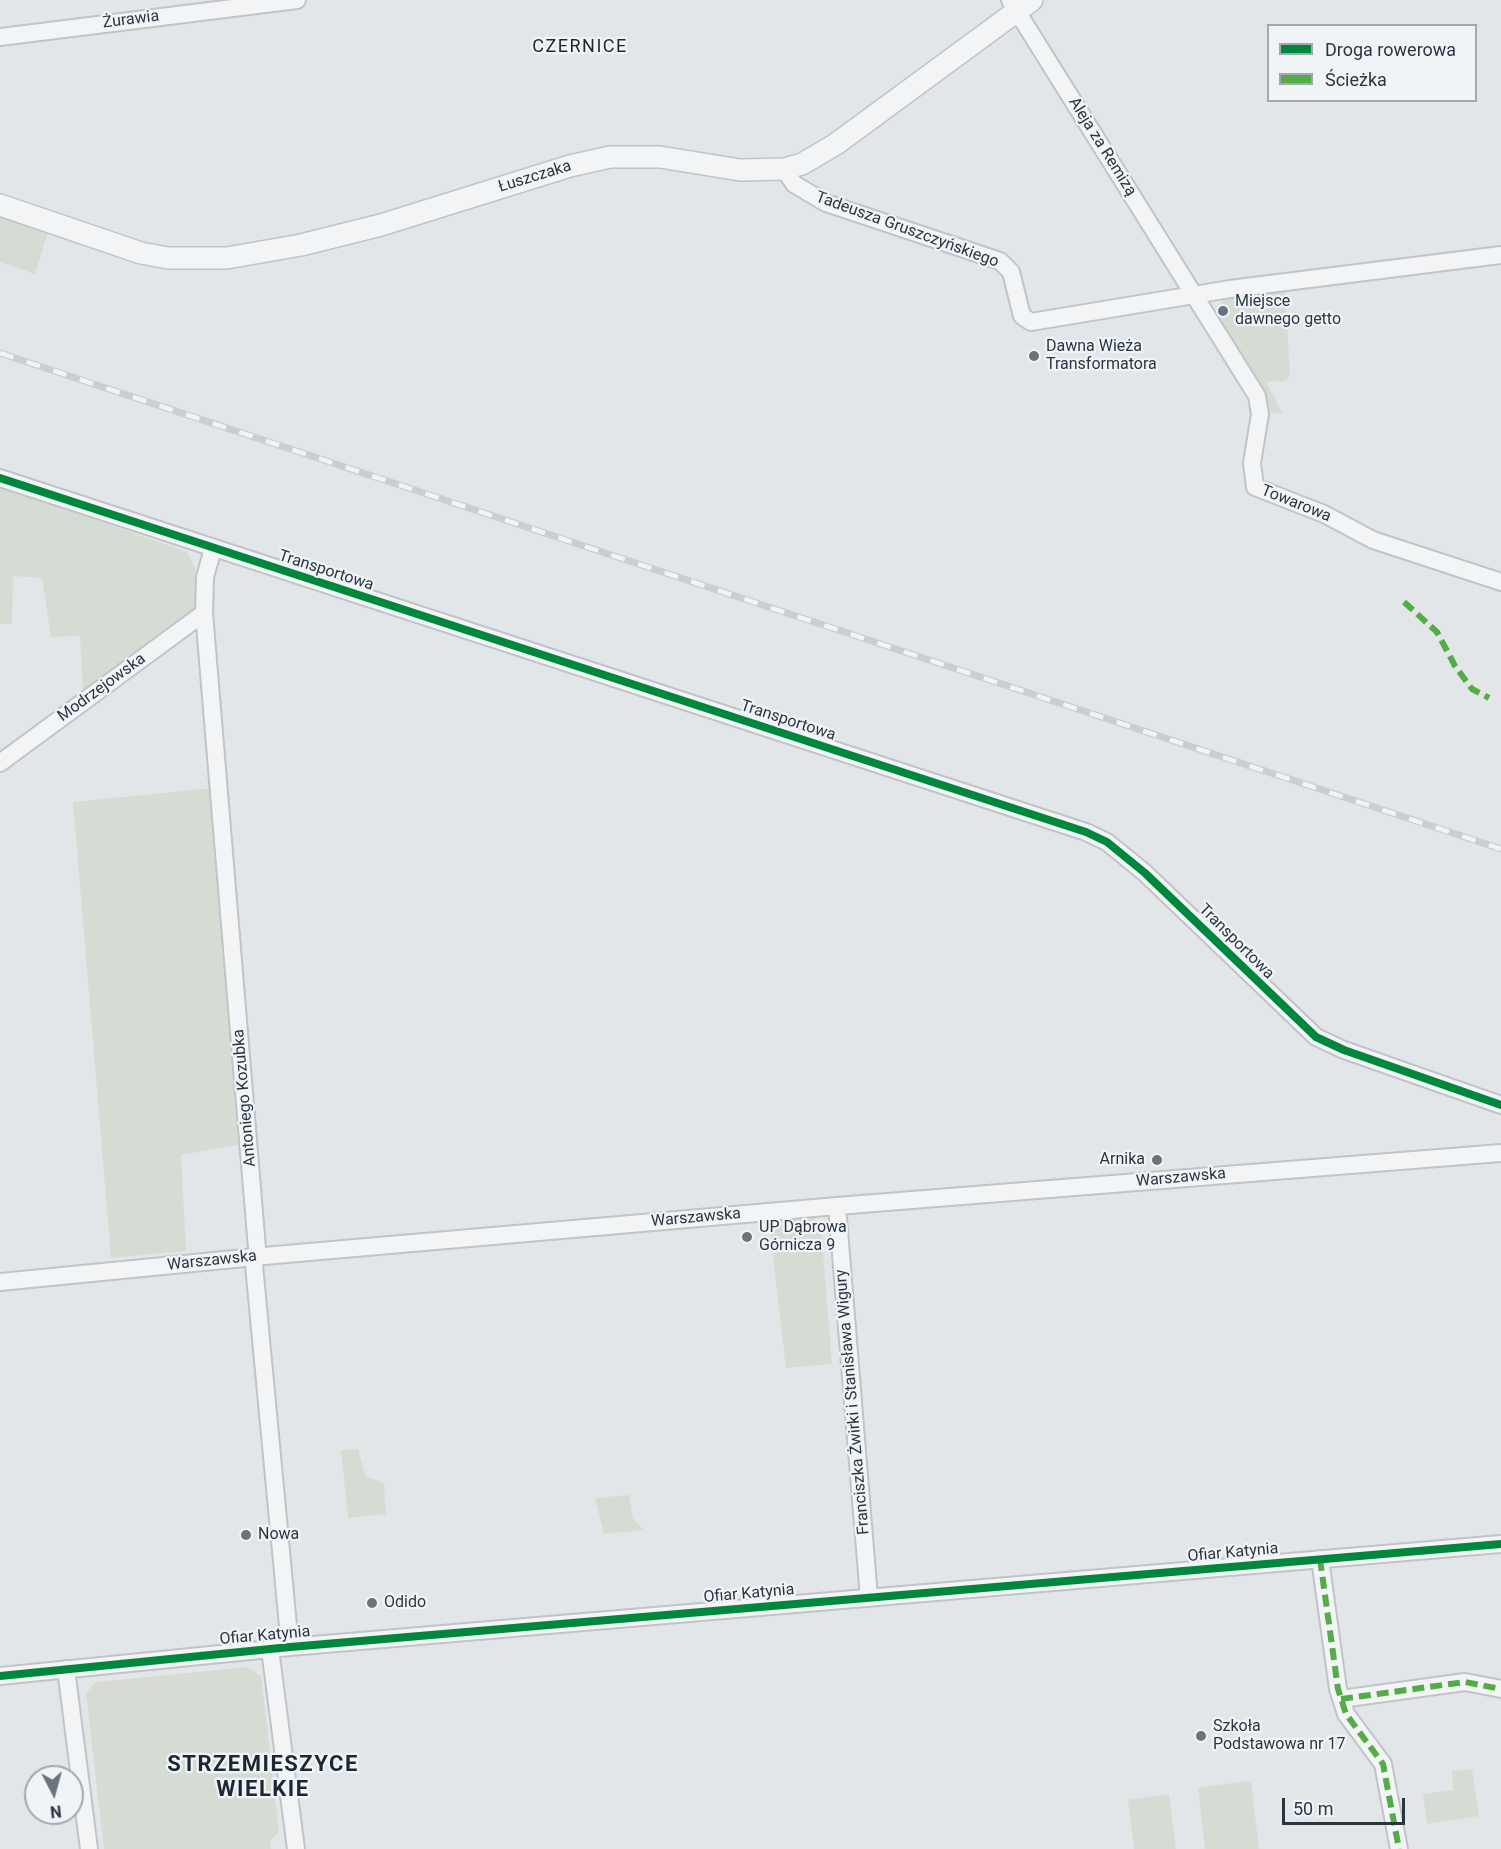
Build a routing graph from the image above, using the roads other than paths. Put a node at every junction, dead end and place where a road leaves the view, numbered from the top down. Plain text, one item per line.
1 (297, 0) edge
2 (1020, 4) edge
3 (0, 37) edge
4 (784, 170) junction
5 (0, 205) edge
6 (1501, 255) edge
7 (1194, 295) junction
8 (0, 478) edge
9 (213, 549) junction
10 (1501, 582) edge
11 (204, 613) junction
12 (0, 764) edge
13 (1501, 1105) edge
14 (1501, 1153) edge
15 (837, 1206) junction
16 (256, 1257) junction
17 (0, 1282) edge
18 (1501, 1544) edge
19 (1320, 1559) junction
20 (869, 1598) junction
21 (290, 1647) junction
22 (270, 1649) junction
23 (66, 1669) junction
24 (0, 1676) edge
25 (1501, 1689) edge
26 (1341, 1699) junction
27 (89, 1849) edge
28 (296, 1849) edge
29 (1399, 1849) edge

1 - 3 street, Żurawia
2 - 4 street, Łuszczaka
2 - 7 street, Aleja za Remizą
4 - 5 street, Łuszczaka
4 - 7 street, Tadeusza Gruszczyńskiego
6 - 7 street, Tadeusza Gruszczyńskiego
7 - 10 street, Towarowa
8 - 9 street, Transportowa
9 - 11 street, Antoniego Kozubka
9 - 13 street, Transportowa
11 - 12 street, Modrzejowska
11 - 16 street, Antoniego Kozubka
14 - 15 street, Warszawska
15 - 16 street, Warszawska
15 - 20 street, Franciszka Żwirki i Stanisława Wigury
16 - 17 street, Warszawska
16 - 21 street, Antoniego Kozubka
18 - 19 street, Ofiar Katynia
19 - 20 street, Ofiar Katynia
19 - 26 street
20 - 21 street, Ofiar Katynia
21 - 22 street, Ofiar Katynia
22 - 23 street, Ofiar Katynia
22 - 28 street
23 - 24 street, Ofiar Katynia
23 - 27 street
25 - 26 street
26 - 29 street

